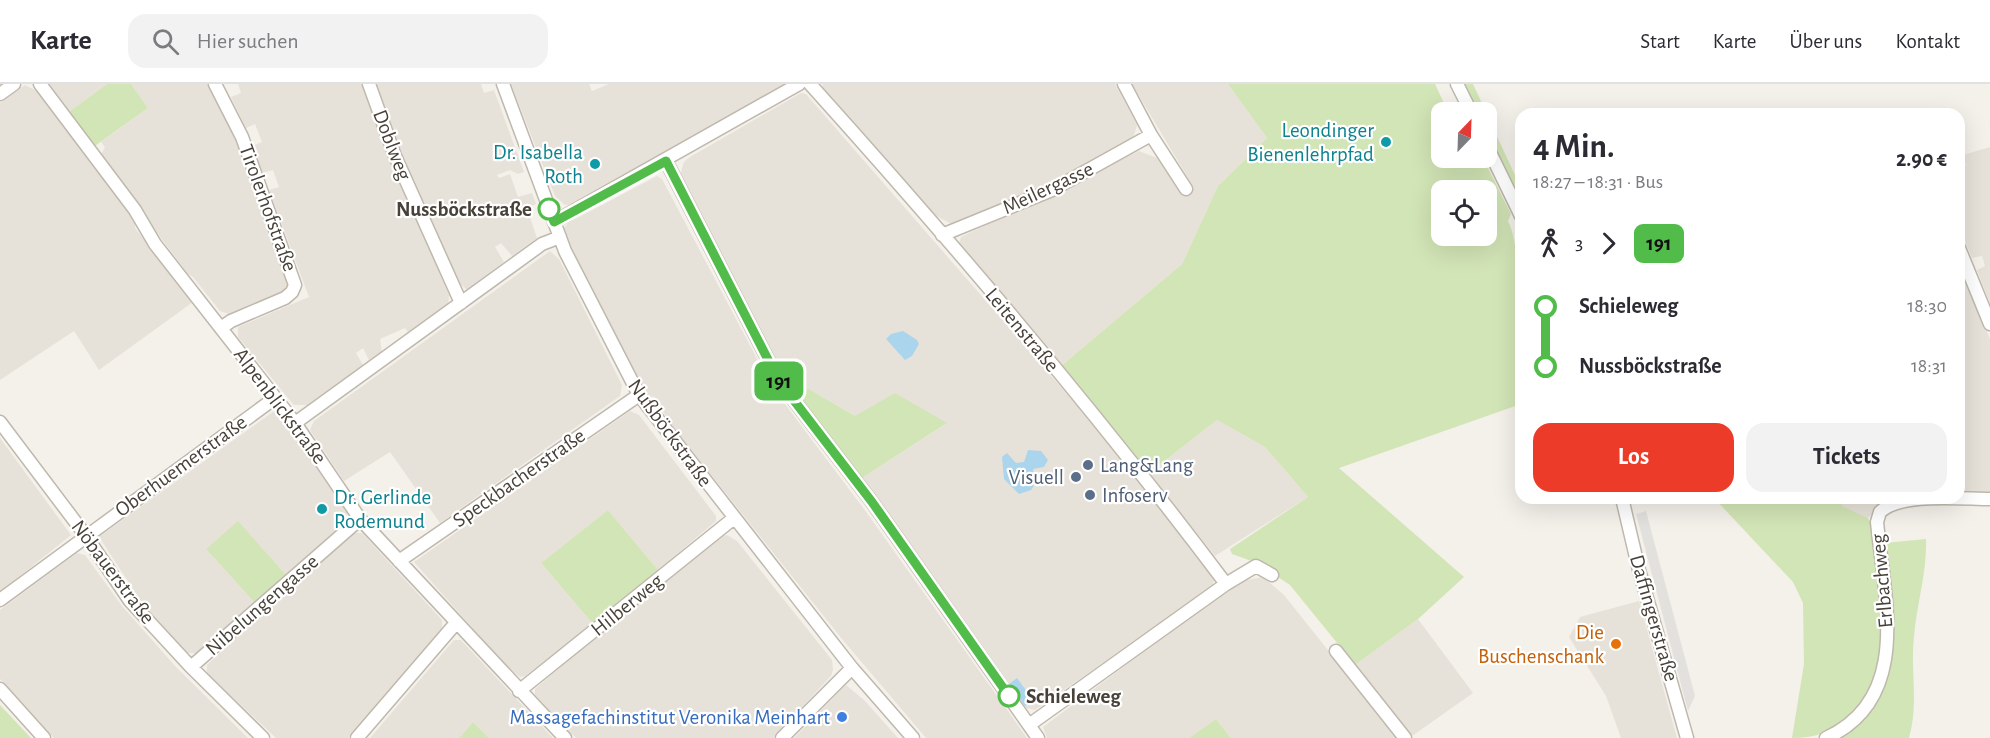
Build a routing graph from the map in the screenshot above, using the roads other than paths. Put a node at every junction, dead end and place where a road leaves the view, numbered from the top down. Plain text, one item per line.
1 (15, 84) edge
2 (40, 84) edge
3 (215, 84) edge
4 (369, 84) edge
5 (503, 84) edge
6 (800, 84) edge
7 (810, 84) edge
8 (1124, 84) edge
9 (1457, 84) edge
10 (0, 94) edge
11 (1466, 102) edge
12 (1151, 135) junction
13 (666, 161) junction
14 (1497, 167) edge
15 (1186, 189) dead end
16 (1515, 204) edge
17 (554, 222) junction
18 (942, 235) junction
19 (560, 237) junction
20 (1965, 263) edge
21 (461, 303) junction
22 (1990, 324) edge
23 (221, 328) junction
24 (639, 395) junction
25 (275, 398) junction
26 (0, 422) edge
27 (295, 423) junction
28 (1965, 499) edge
29 (1990, 499) edge
30 (1623, 504) edge
31 (1893, 504) edge
32 (734, 518) junction
33 (360, 519) junction
34 (86, 536) junction
35 (399, 561) junction
36 (1272, 575) dead end
37 (1226, 584) junction
38 (0, 600) edge
39 (456, 623) junction
40 (1336, 651) dead end
41 (191, 668) junction
42 (852, 668) junction
43 (0, 689) edge
44 (519, 691) junction
45 (1029, 725) junction
46 (44, 738) edge
47 (264, 738) edge
48 (357, 738) edge
49 (565, 738) edge
50 (782, 738) edge
51 (913, 738) edge
52 (1038, 738) edge
53 (1405, 738) edge
54 (1687, 738) edge
55 (1826, 738) edge

1 - 10 street
2 - 23 street, Alpenblickstraße
3 - 23 street, Tirolerhofstraße
4 - 21 street, Doblweg
5 - 17 street, Nußböckstraße
6 - 13 street
7 - 18 street, Leitenstraße
8 - 12 street
9 - 11 street
12 - 15 street
12 - 18 street, Meilergasse
13 - 17 street
13 - 45 street
14 - 16 street
17 - 19 street, Nußböckstraße
18 - 37 street, Leitenstraße
19 - 21 street
19 - 24 street, Nußböckstraße
20 - 22 street
21 - 27 street
23 - 25 street, Alpenblickstraße
24 - 32 street, Nußböckstraße
24 - 35 street, Speckbacherstraße
25 - 27 street, Alpenblickstraße
25 - 34 street, Oberhuemerstraße
26 - 34 street, Nöbauerstraße
27 - 33 street, Alpenblickstraße
28 - 29 street, Erlbachweg
30 - 54 street, Daffingerstraße
31 - 55 street, Erlbachweg
32 - 42 street, Nußböckstraße
32 - 44 street, Hilberweg
33 - 35 street, Alpenblickstraße
33 - 41 street, Nibelungengasse
34 - 38 street, Oberhuemerstraße
34 - 41 street, Nöbauerstraße
35 - 39 street, Alpenblickstraße
36 - 37 street
37 - 45 street
39 - 44 street, Alpenblickstraße
39 - 48 street
40 - 53 street
41 - 47 street, Nöbauerstraße
42 - 50 street
42 - 51 street, Nußböckstraße
43 - 46 street
44 - 49 street, Alpenblickstraße
45 - 52 street

